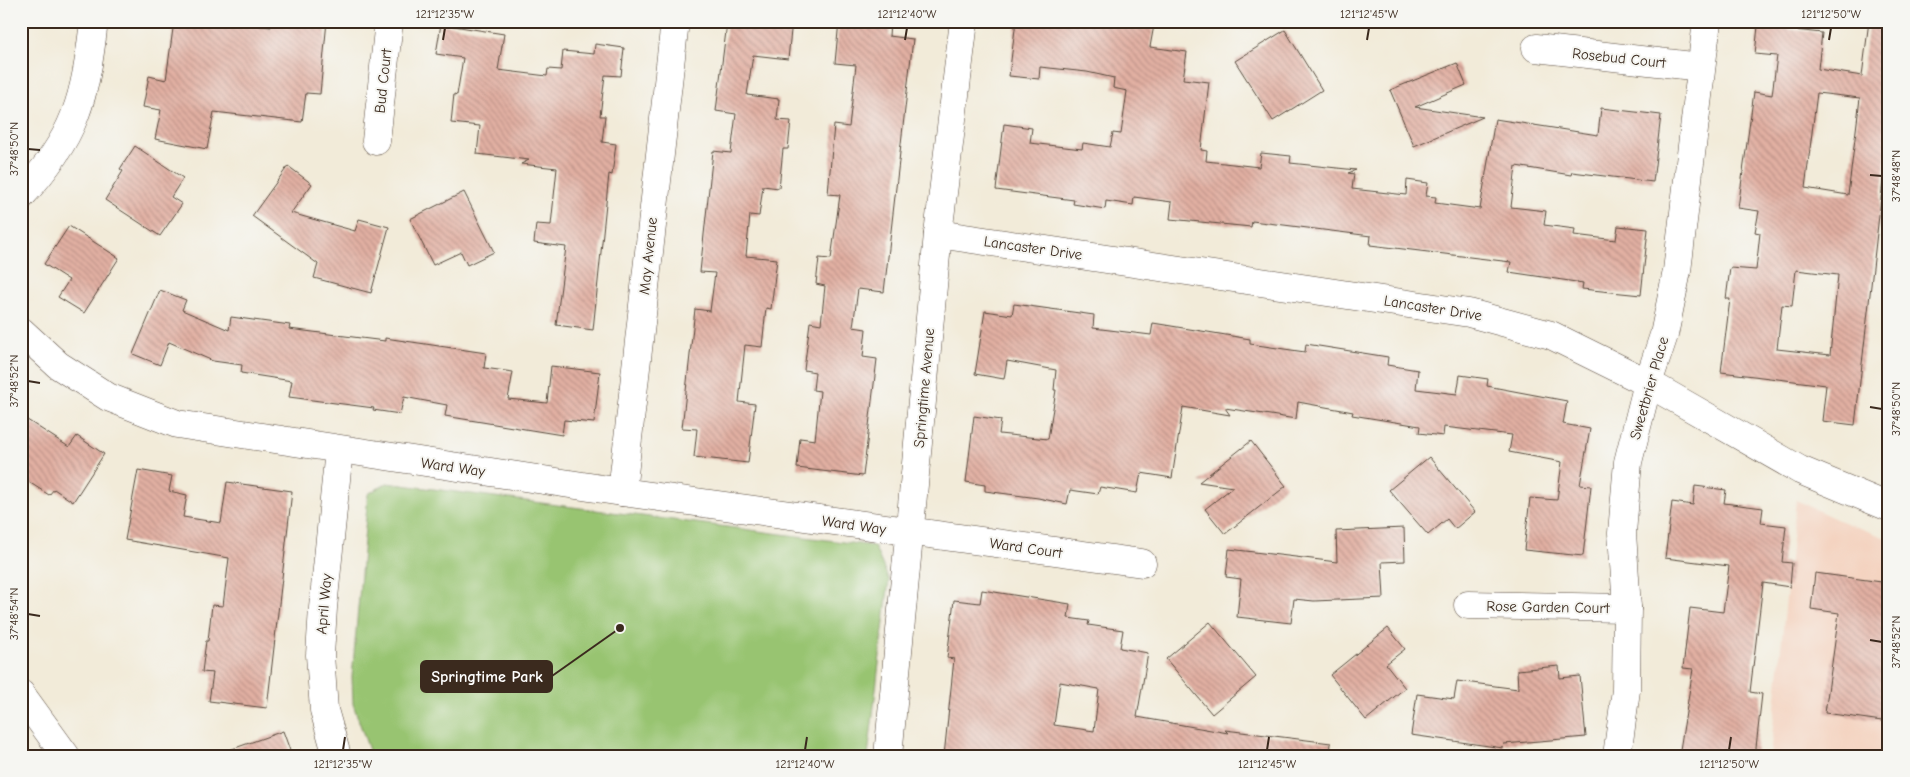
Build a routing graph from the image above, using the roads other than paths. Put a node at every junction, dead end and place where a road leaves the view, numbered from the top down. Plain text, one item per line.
1 (94, 21) edge
2 (389, 21) edge
3 (675, 21) edge
4 (964, 21) edge
5 (1706, 21) edge
6 (1536, 48) dead end
7 (1701, 67) junction
8 (376, 141) dead end
9 (21, 196) edge
10 (938, 234) junction
11 (21, 331) edge
12 (1648, 383) junction
13 (339, 450) junction
14 (622, 492) junction
15 (1889, 507) edge
16 (911, 533) junction
17 (1142, 564) dead end
18 (1468, 605) dead end
19 (1628, 608) junction
20 (21, 694) edge
21 (66, 756) edge
22 (337, 756) edge
23 (888, 756) edge
24 (1617, 756) edge

1 - 9 main road
2 - 8 main road, Bud Court
3 - 14 main road, May Avenue
4 - 10 main road, Springtime Avenue
5 - 7 main road, Sweetbrier Place
6 - 7 main road, Rosebud Court
7 - 12 main road, Sweetbrier Place
10 - 12 main road, Lancaster Drive
10 - 16 main road, Springtime Avenue
11 - 13 main road, Ward Way
12 - 15 main road, Lancaster Drive
12 - 19 main road, Sweetbrier Place
13 - 14 main road, Ward Way
13 - 22 main road, April Way
14 - 16 main road, Ward Way
16 - 17 main road, Ward Court
16 - 23 main road, Springtime Avenue
18 - 19 main road, Rose Garden Court
19 - 24 main road, Sweetbrier Place
20 - 21 main road

